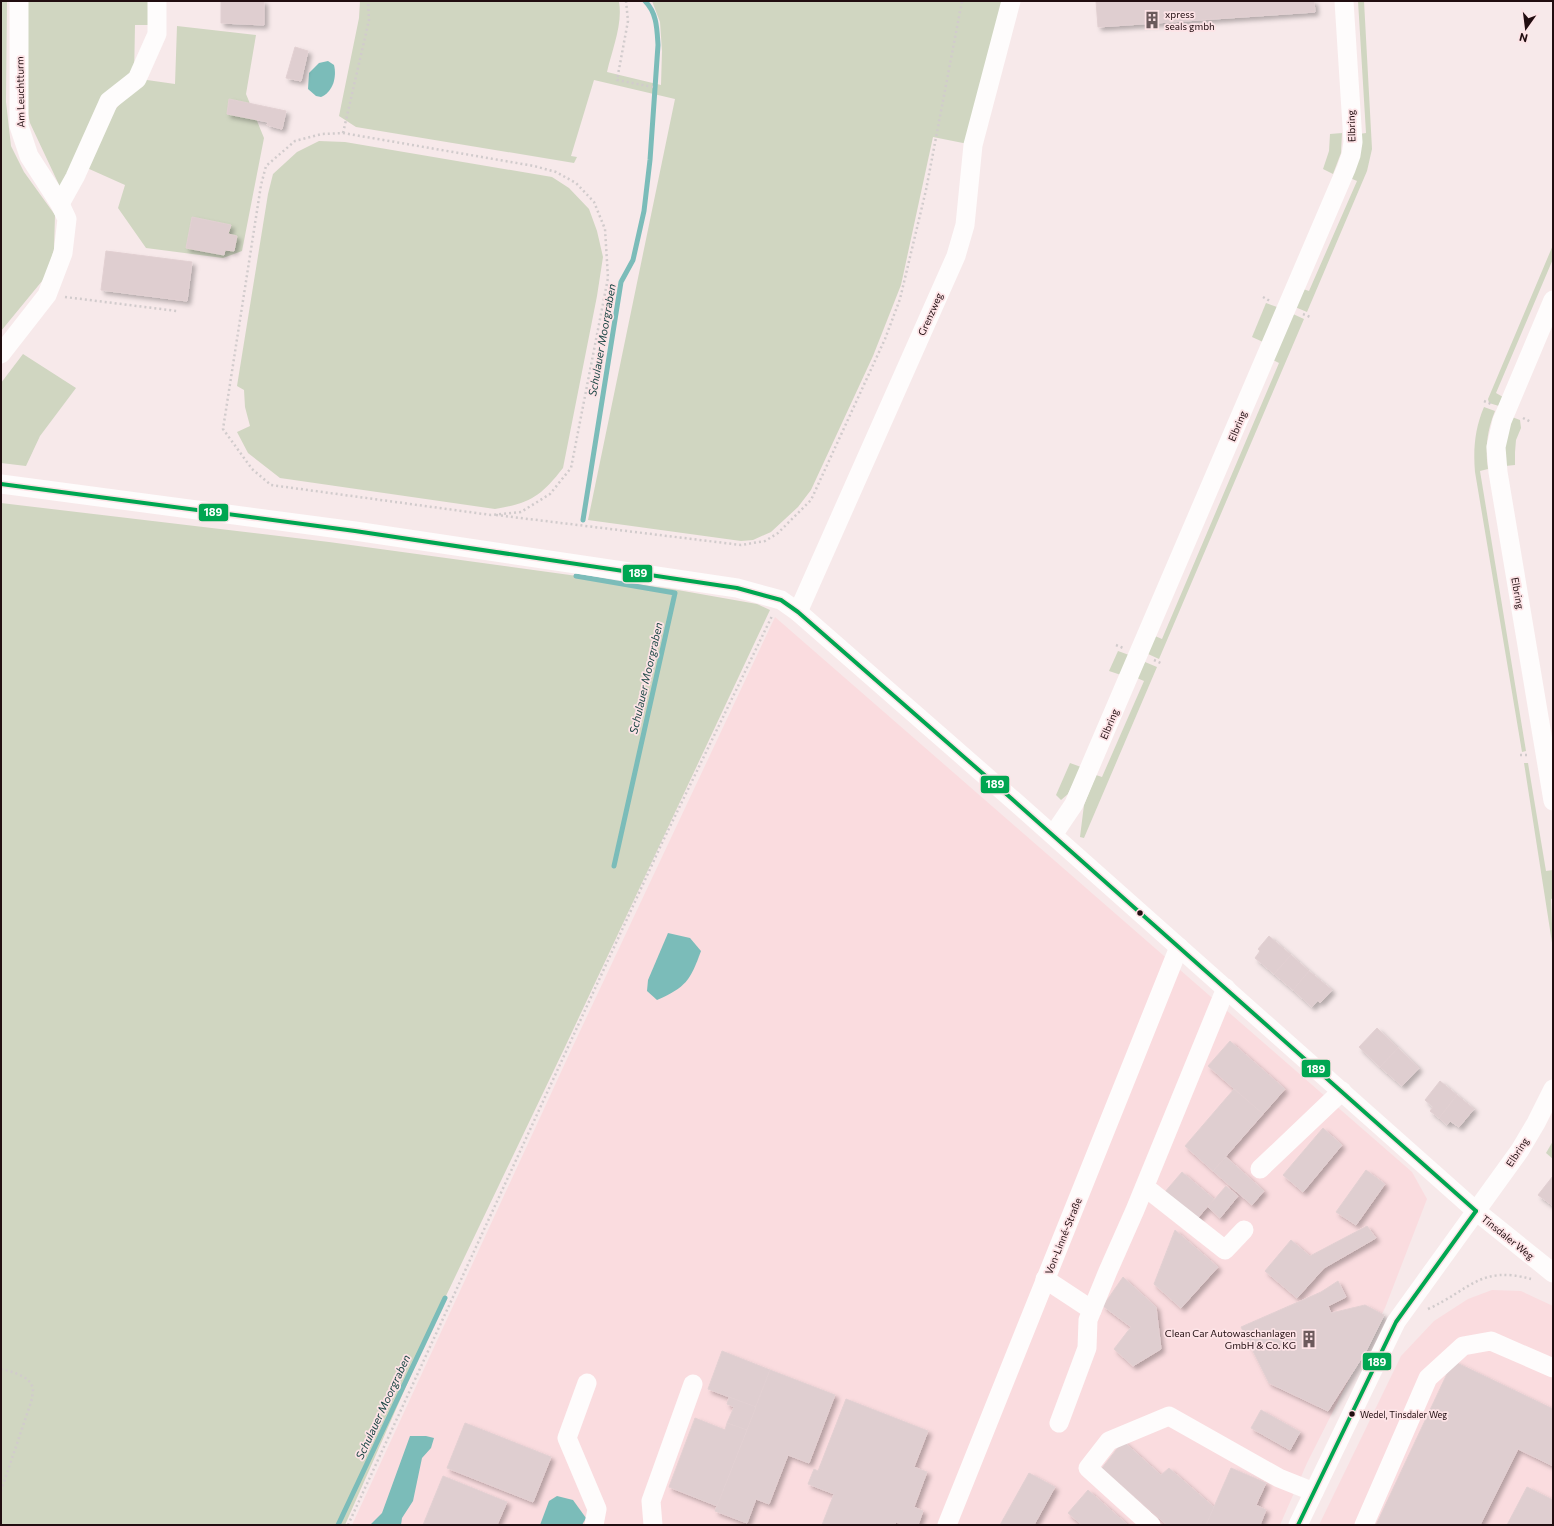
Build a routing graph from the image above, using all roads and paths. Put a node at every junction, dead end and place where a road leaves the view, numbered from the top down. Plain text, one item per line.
1 (18, 1) edge
2 (157, 1) edge
3 (368, 1) edge
4 (626, 1) edge
5 (962, 1) edge
6 (1011, 1) edge
7 (1344, 1) edge
8 (653, 87) dead end
9 (343, 133) junction
10 (63, 211) junction
11 (47, 295) junction
12 (1553, 300) edge
13 (177, 311) dead end
14 (1, 354) edge
15 (1, 484) edge
16 (492, 515) junction
17 (781, 600) junction
18 (798, 612) junction
19 (1553, 801) edge
20 (1053, 835) junction
21 (1179, 947) junction
22 (1226, 988) junction
23 (1553, 1089) edge
24 (1342, 1092) junction
25 (1260, 1169) dead end
26 (1145, 1188) junction
27 (1476, 1211) junction
28 (1244, 1230) dead end
29 (1553, 1273) edge
30 (1045, 1279) junction
31 (1536, 1281) dead end
32 (1092, 1310) junction
33 (1422, 1311) dead end
34 (1553, 1368) edge
35 (1, 1369) edge
36 (587, 1383) dead end
37 (693, 1384) dead end
38 (1059, 1423) dead end
39 (1, 1491) edge
40 (1314, 1492) junction
41 (348, 1525) edge
42 (594, 1525) edge
43 (653, 1525) edge
44 (947, 1525) edge
45 (1151, 1525) edge
46 (1298, 1525) edge
47 (1364, 1525) edge

1 - 10 street, Am Leuchtturm
2 - 10 street
3 - 9 path
4 - 8 path
5 - 16 path
6 - 18 street, Grenzweg
7 - 20 street, Elbring
9 - 16 path
9 - 16 path
10 - 11 street
11 - 13 path
11 - 14 street
12 - 19 street, Elbring
15 - 17 street, Tinsdaler Weg
17 - 18 street, Tinsdaler Weg
17 - 41 path
18 - 20 street, Tinsdaler Weg
20 - 21 street, Tinsdaler Weg
21 - 22 street, Tinsdaler Weg
21 - 30 street, Von-Linné-Straße
22 - 24 street, Tinsdaler Weg
22 - 26 street
23 - 27 street, Elbring
24 - 25 street
24 - 27 street, Tinsdaler Weg
26 - 28 street
26 - 32 street
27 - 29 street, Tinsdaler Weg
27 - 40 street, Elbring
30 - 32 street
30 - 44 street, Von-Linné-Straße
31 - 33 path
32 - 38 street
34 - 47 street
35 - 39 path
36 - 42 street
37 - 43 street
40 - 45 street
40 - 46 street, Elbring

